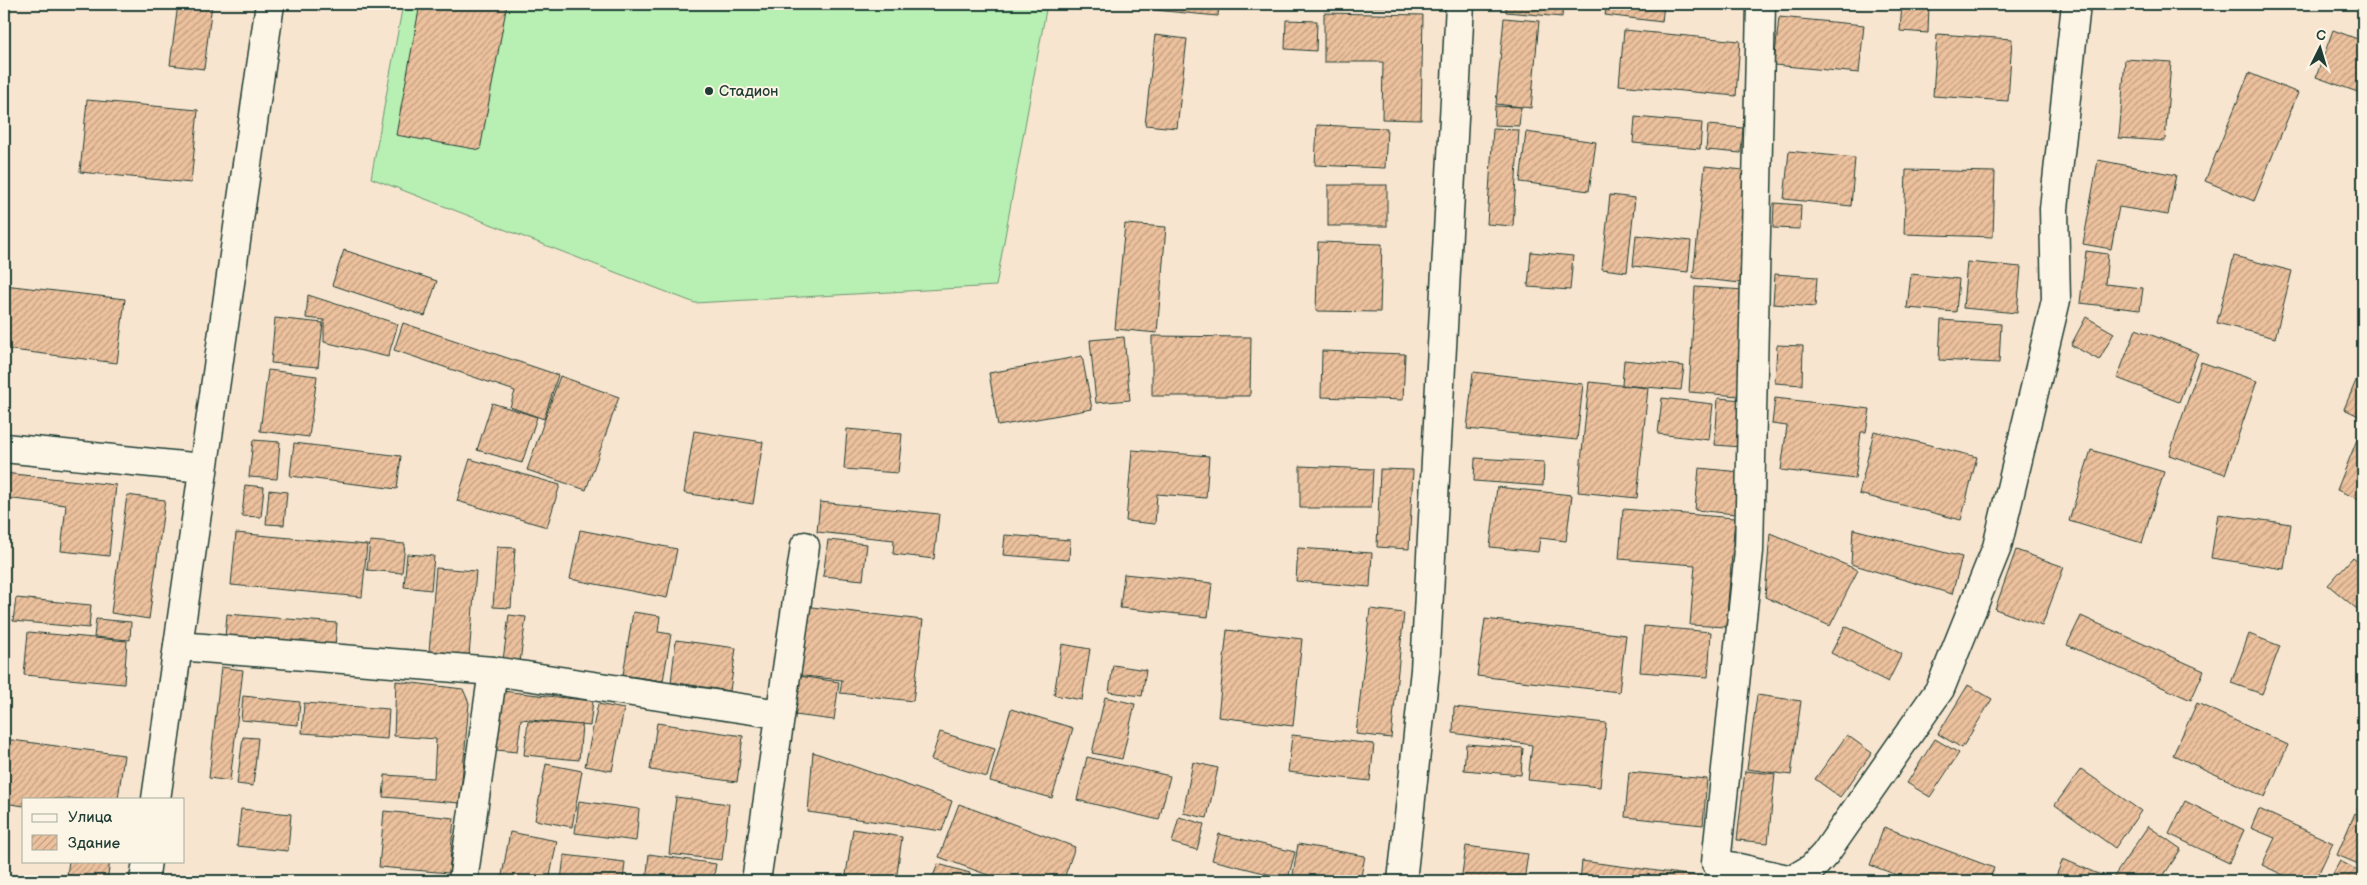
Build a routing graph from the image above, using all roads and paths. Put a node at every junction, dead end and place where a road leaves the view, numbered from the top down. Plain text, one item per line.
1 (270, 4) edge
2 (1460, 4) edge
3 (1761, 4) edge
4 (2076, 4) edge
5 (4, 448) edge
6 (202, 468) junction
7 (805, 546) dead end
8 (178, 646) junction
9 (493, 671) junction
10 (780, 714) junction
11 (156, 798) edge
12 (147, 862) edge
13 (144, 881) edge
14 (463, 881) edge
15 (756, 881) edge
16 (1402, 881) edge

1 - 6 street
2 - 16 street
3 - 4 street
5 - 6 street
6 - 8 street
7 - 10 street
8 - 9 street
8 - 11 street
9 - 10 street
9 - 14 street
10 - 15 street
12 - 13 street

